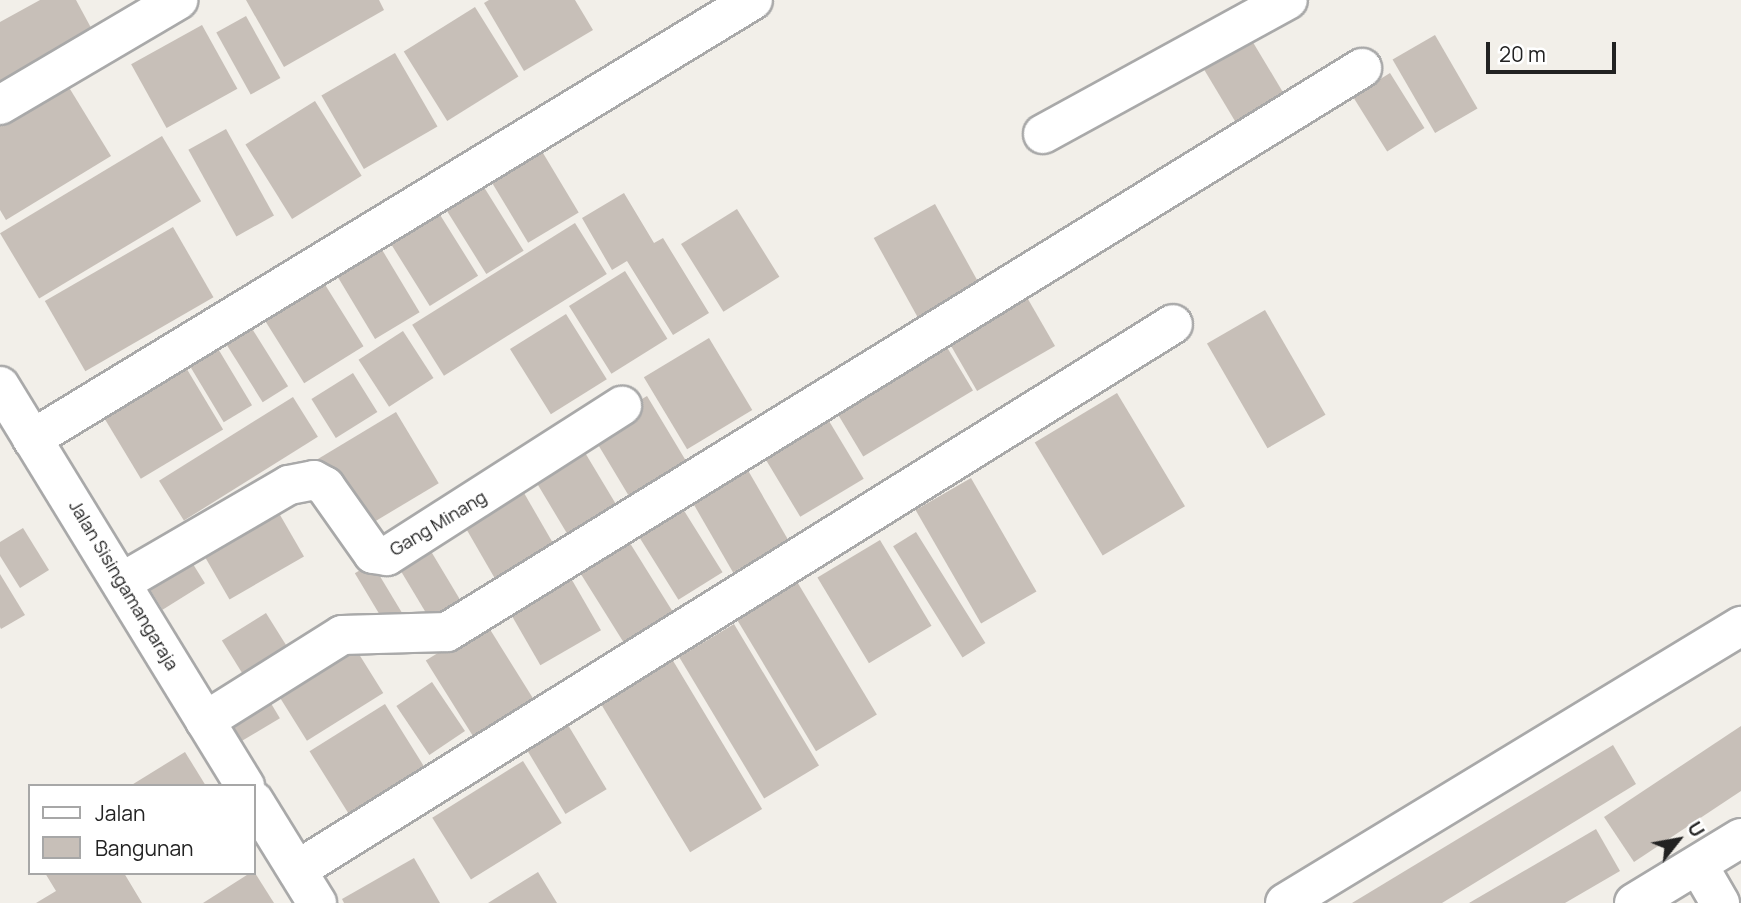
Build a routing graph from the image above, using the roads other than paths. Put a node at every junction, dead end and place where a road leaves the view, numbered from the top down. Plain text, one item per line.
1 (178, 0) edge
2 (753, 0) edge
3 (1288, 0) edge
4 (1362, 68) dead end
5 (0, 105) edge
6 (1043, 134) dead end
7 (1174, 324) dead end
8 (0, 386) edge
9 (622, 406) dead end
10 (18, 433) edge
11 (124, 581) junction
12 (1741, 626) edge
13 (205, 721) junction
14 (244, 784) edge
15 (256, 804) edge
16 (1741, 838) edge
17 (1698, 864) junction
18 (296, 870) junction
19 (317, 903) edge
20 (1285, 903) edge
21 (1634, 903) edge
22 (1720, 903) edge

1 - 5 street
2 - 10 street
3 - 6 street
4 - 13 street
7 - 18 street
8 - 10 street, Jalan Sisingamangaraja
9 - 11 street, Gang Minang
10 - 11 street, Jalan Sisingamangaraja
11 - 13 street, Jalan Sisingamangaraja
12 - 20 street
13 - 14 street, Jalan Sisingamangaraja
15 - 18 street
16 - 17 street
17 - 21 street
17 - 22 street
18 - 19 street

